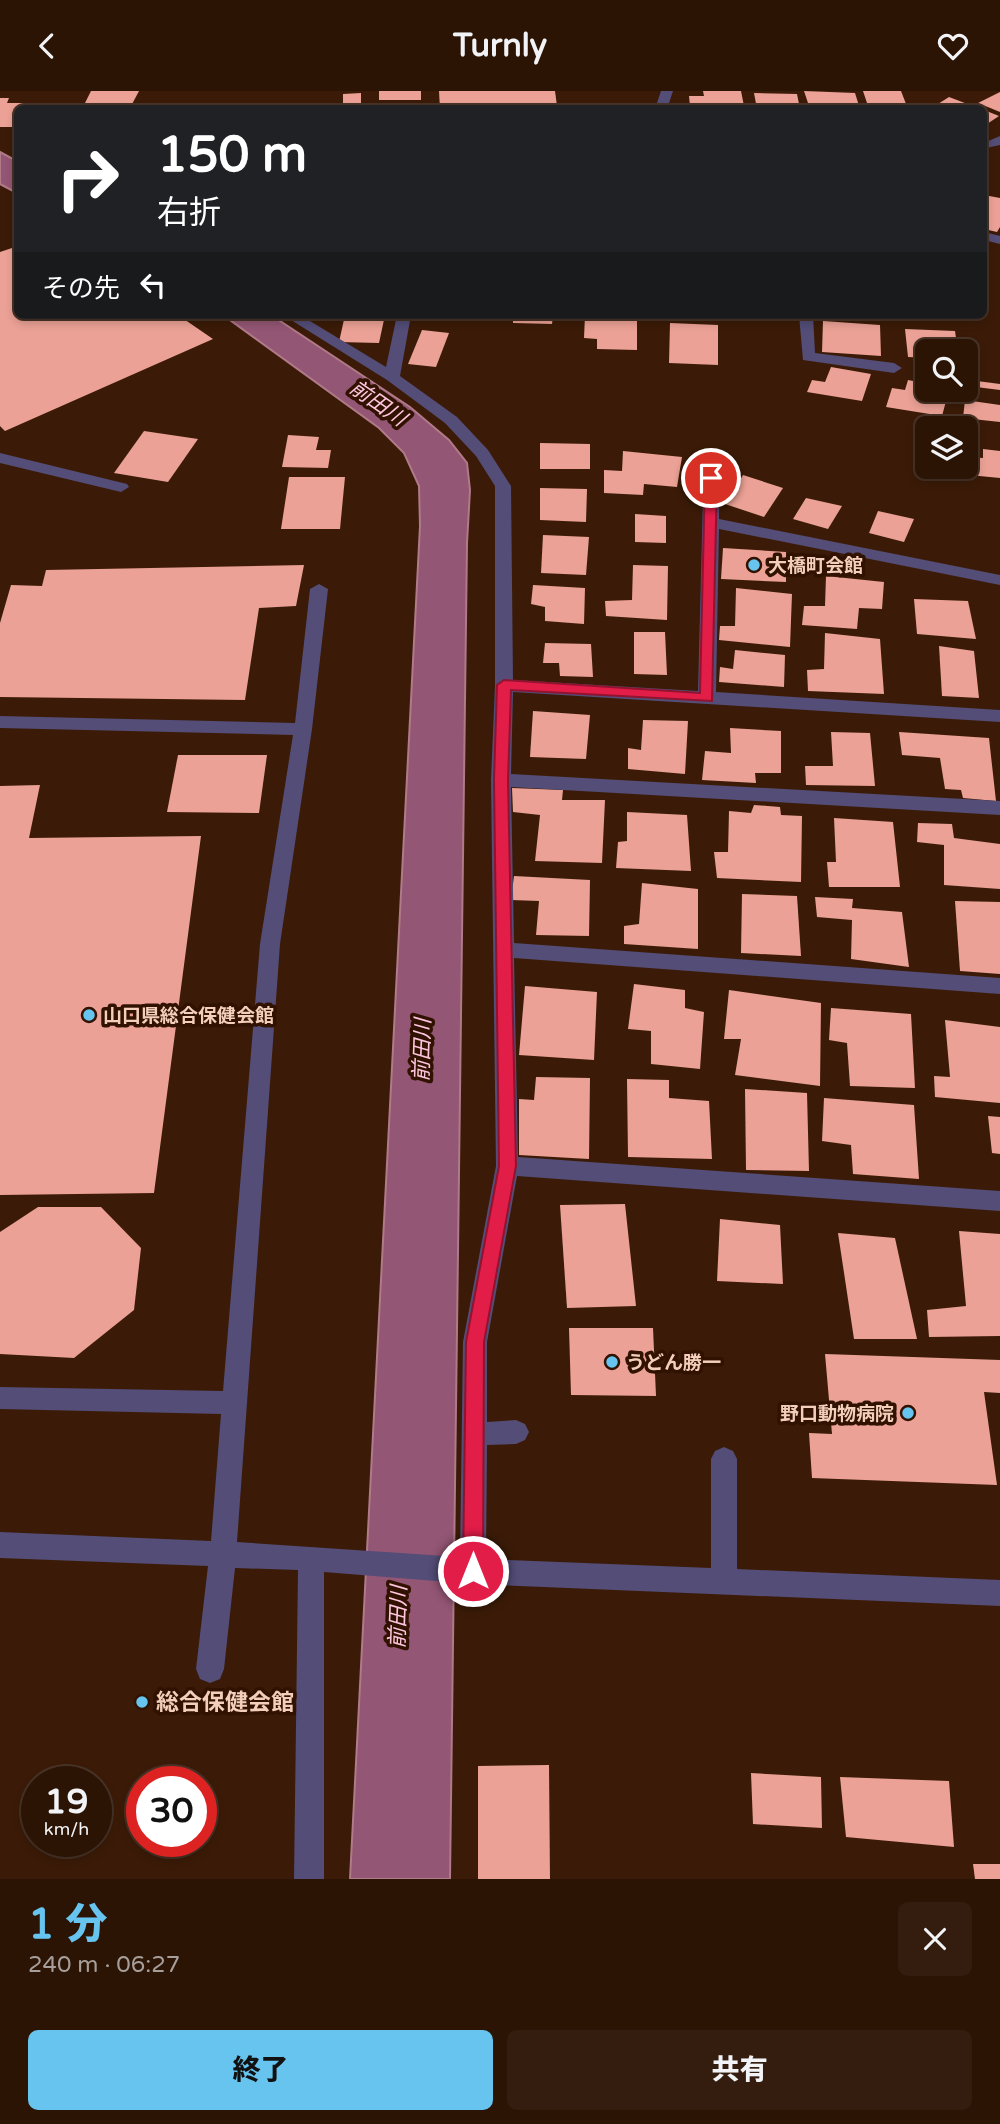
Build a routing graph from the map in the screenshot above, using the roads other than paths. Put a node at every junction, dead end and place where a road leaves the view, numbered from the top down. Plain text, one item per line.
1 (297, 319) edge
2 (403, 319) edge
3 (806, 319) edge
4 (894, 368) dead end
5 (391, 377) junction
6 (712, 457) dead end
7 (0, 458) edge
8 (121, 487) dead end
9 (709, 522) junction
10 (1000, 580) edge
11 (319, 589) dead end
12 (504, 685) junction
13 (707, 698) junction
14 (1000, 716) edge
15 (0, 722) edge
16 (303, 729) junction
17 (501, 780) junction
18 (1000, 808) edge
19 (506, 950) junction
20 (1000, 985) edge
21 (507, 1166) junction
22 (1000, 1201) edge
23 (0, 1398) edge
24 (235, 1403) junction
25 (516, 1432) dead end
26 (474, 1434) junction
27 (724, 1459) dead end
28 (0, 1545) edge
29 (223, 1554) junction
30 (323, 1560) junction
31 (473, 1571) junction
32 (724, 1581) junction
33 (1000, 1593) edge
34 (210, 1669) dead end
35 (309, 1879) edge

1 - 5 street
2 - 5 street
3 - 4 street
5 - 12 street
6 - 9 street
7 - 8 street
9 - 10 street
9 - 13 street
11 - 16 street
12 - 13 street
12 - 17 street
13 - 14 street
15 - 16 street
16 - 24 street
17 - 18 street
17 - 19 street
19 - 20 street
19 - 21 street
21 - 22 street
21 - 26 street
23 - 24 street
24 - 29 street
25 - 26 street
26 - 31 street
27 - 32 street
28 - 29 street
29 - 30 street
29 - 34 street
30 - 31 street
30 - 35 street
31 - 32 street
32 - 33 street

